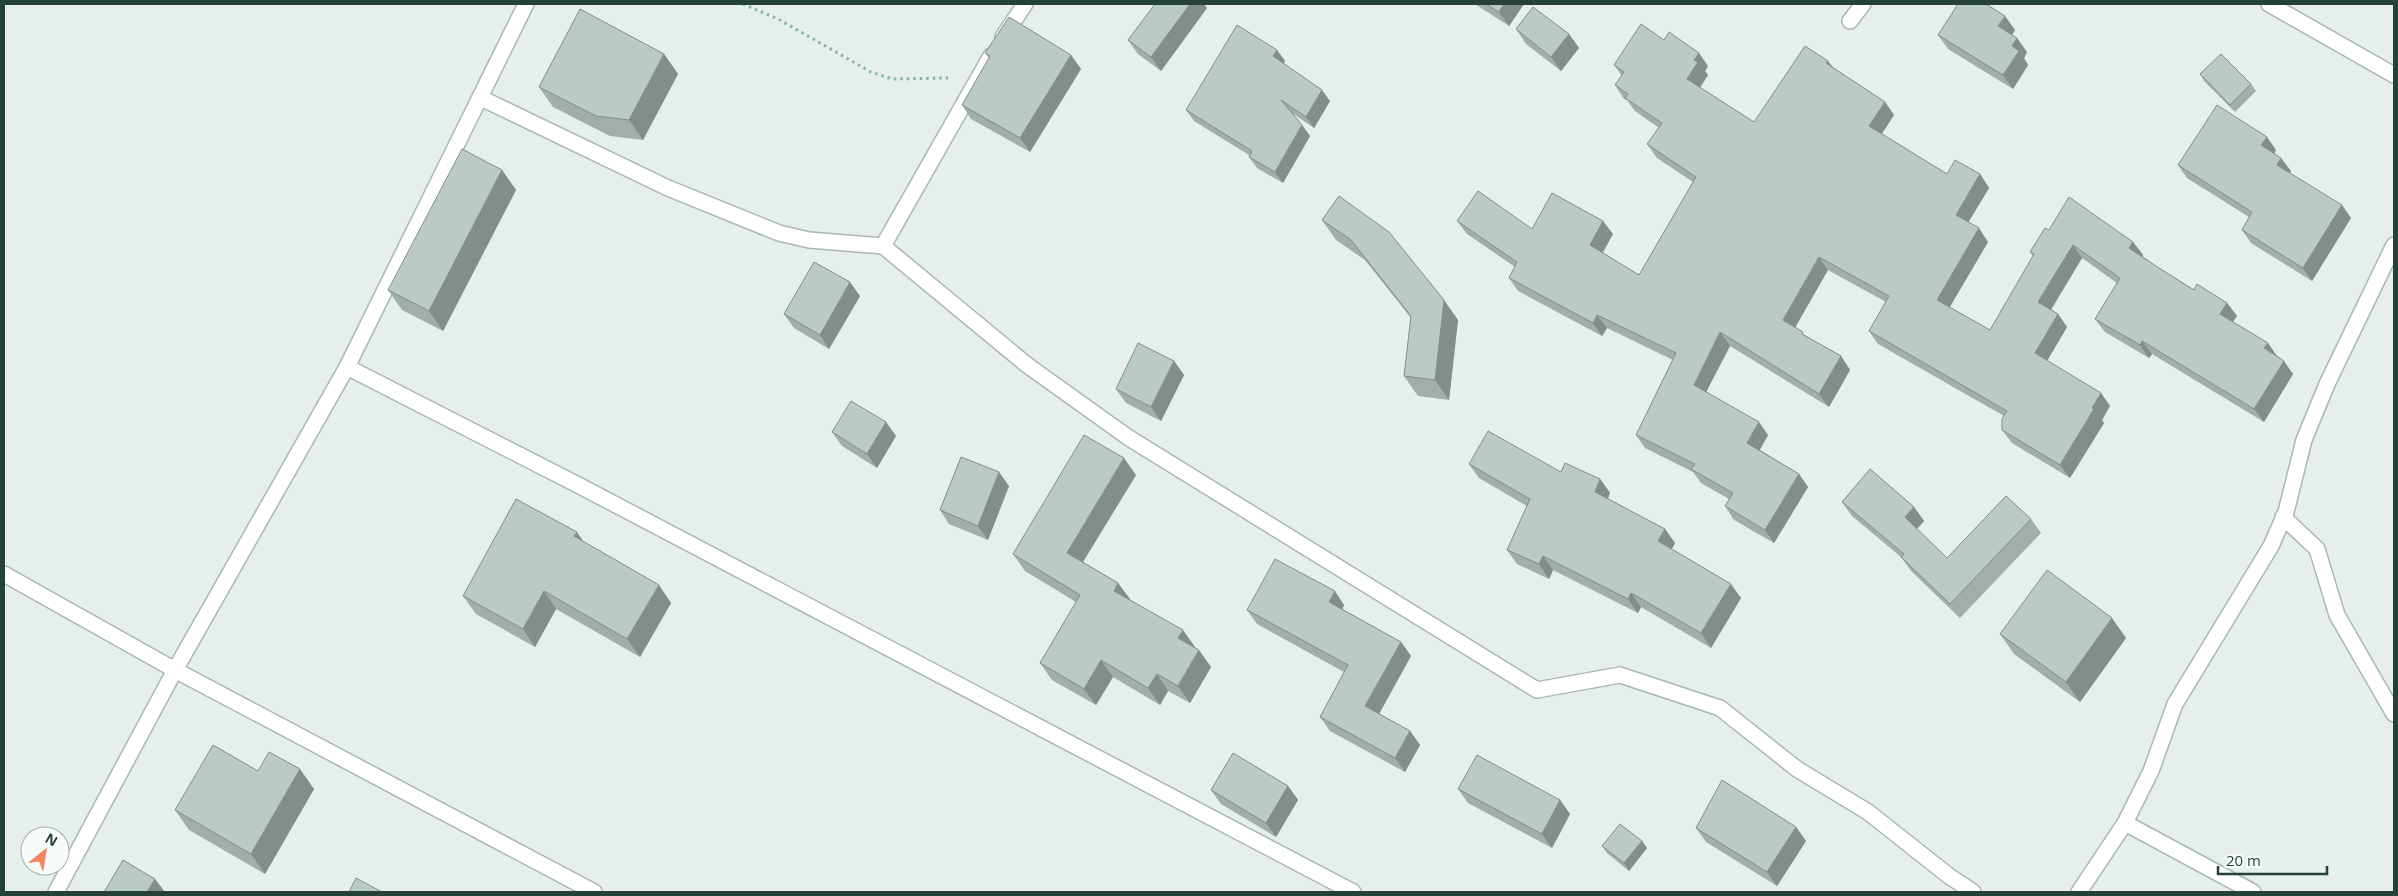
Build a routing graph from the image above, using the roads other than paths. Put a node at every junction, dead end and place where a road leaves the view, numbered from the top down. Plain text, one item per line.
1 (526, 4) edge
2 (1025, 4) edge
3 (1863, 4) edge
4 (2269, 4) edge
5 (1850, 21) dead end
6 (2394, 74) edge
7 (481, 98) junction
8 (2394, 245) edge
9 (883, 246) junction
10 (347, 367) junction
11 (2283, 517) junction
12 (4, 574) edge
13 (175, 670) junction
14 (2394, 714) edge
15 (2125, 823) junction
16 (56, 892) edge
17 (594, 892) edge
18 (1352, 892) edge
19 (1973, 892) edge
20 (2079, 892) edge
21 (2253, 892) edge

1 - 7 street
2 - 9 street
3 - 5 street
4 - 6 street
7 - 9 street
7 - 10 street
8 - 11 street
9 - 19 street
10 - 13 street
10 - 18 street
11 - 14 street
11 - 15 street
12 - 13 street
13 - 16 street
13 - 17 street
15 - 20 street
15 - 21 street

